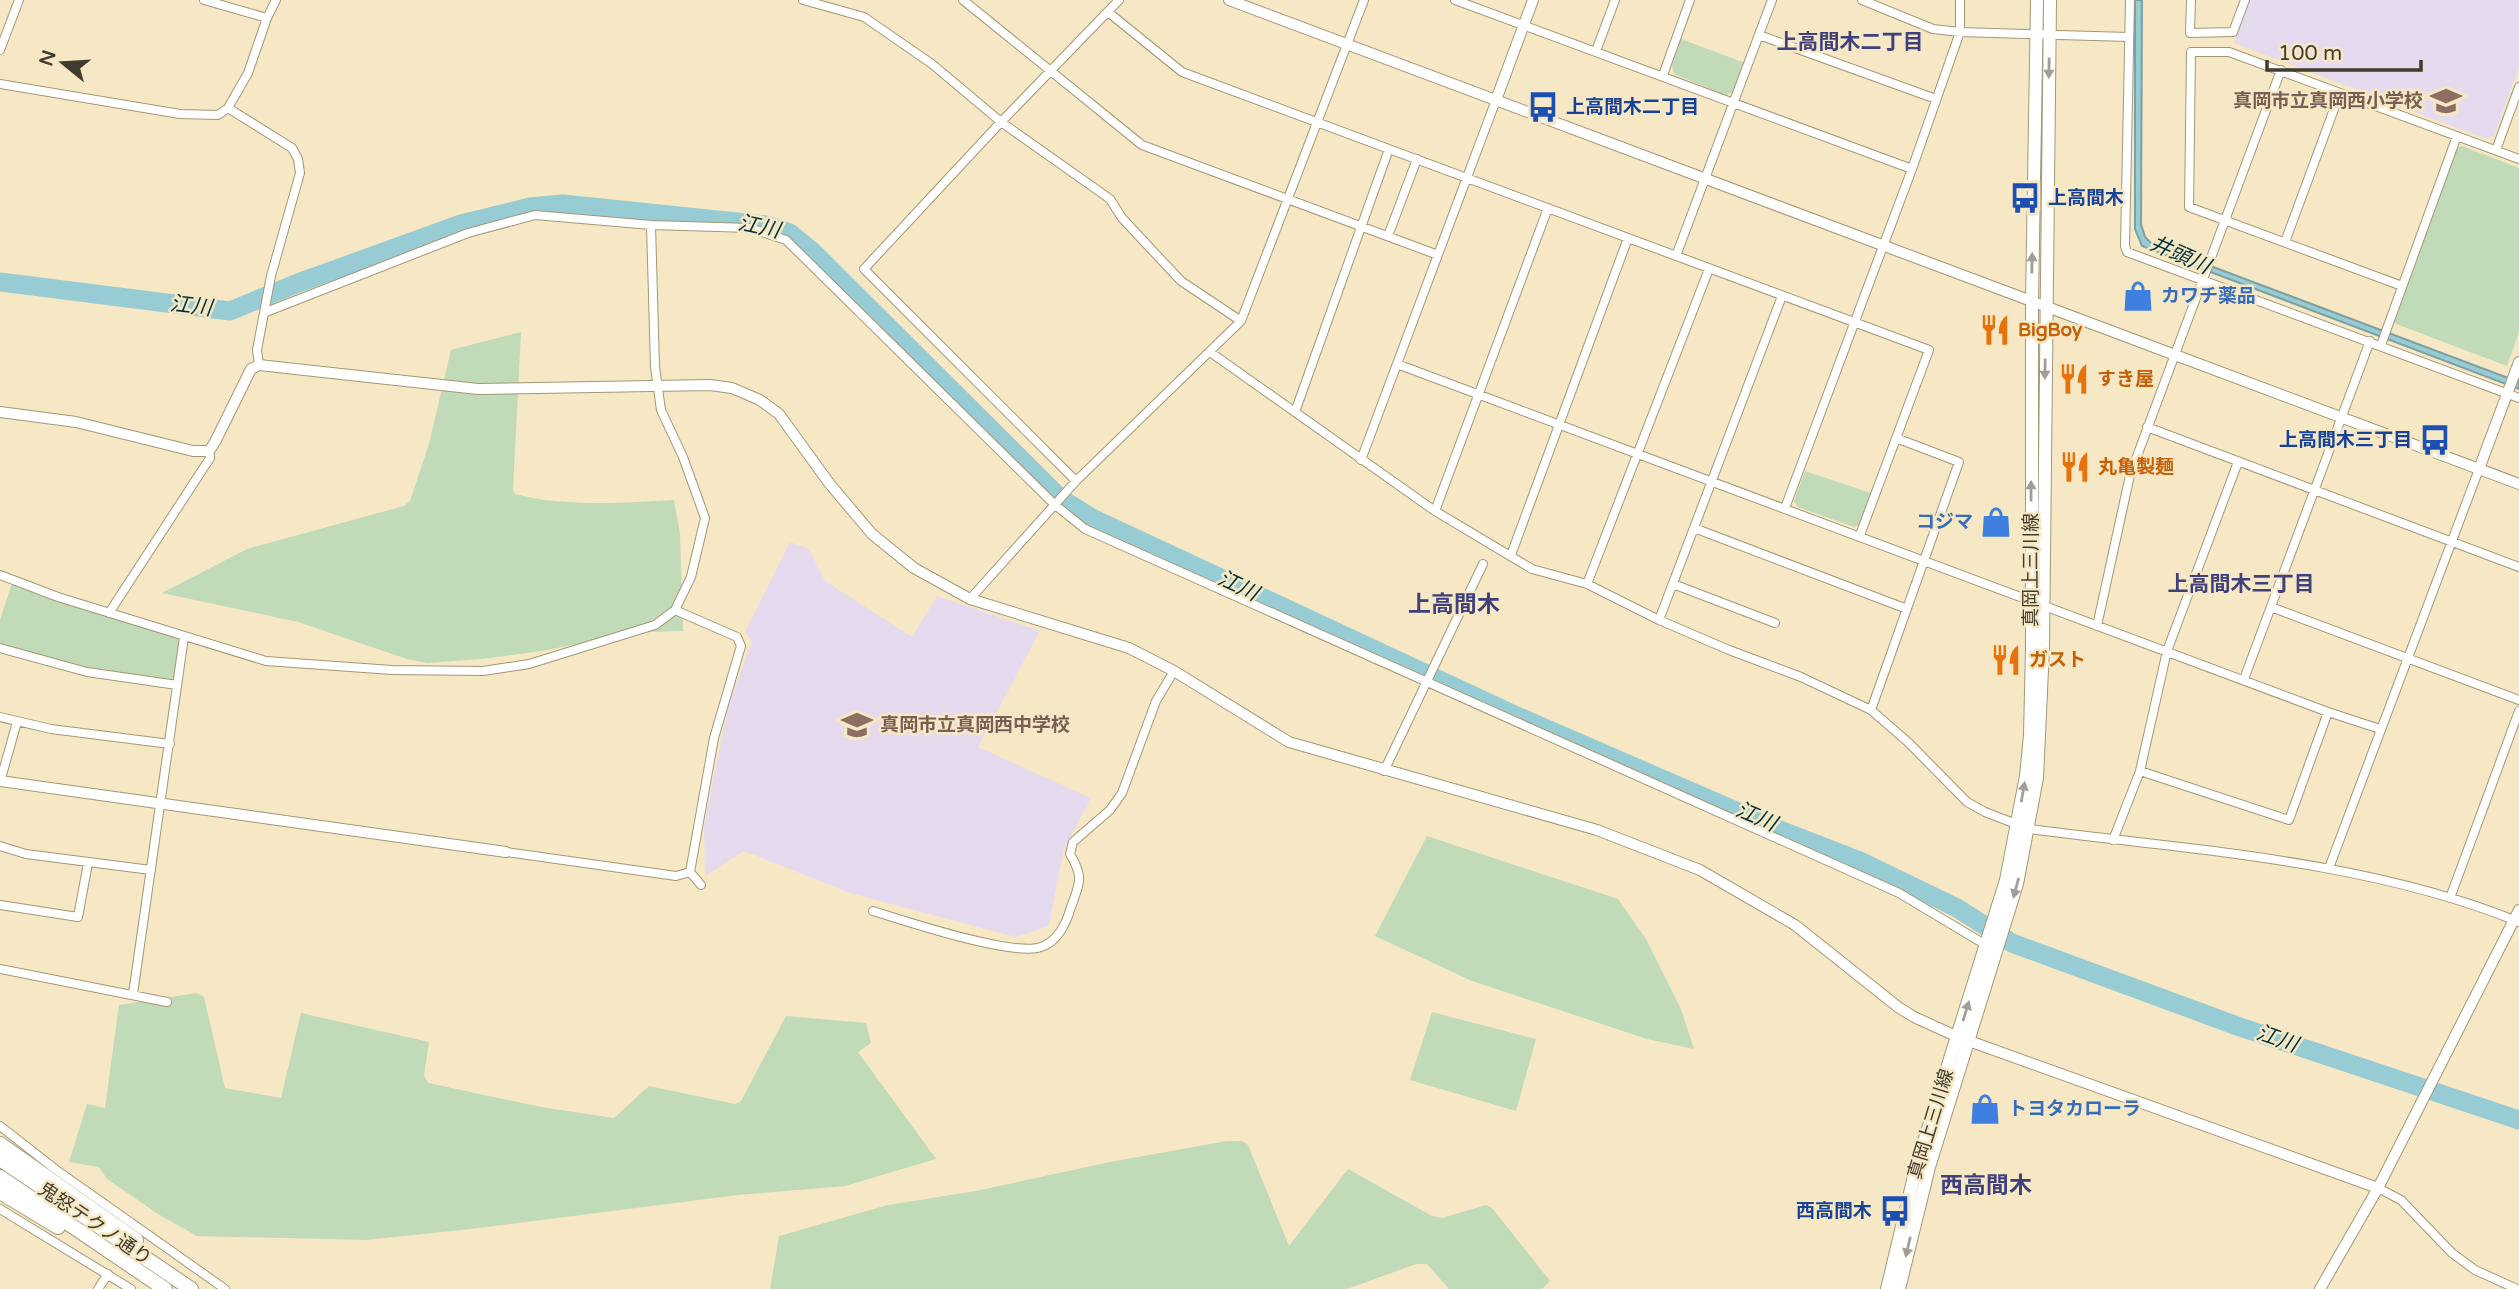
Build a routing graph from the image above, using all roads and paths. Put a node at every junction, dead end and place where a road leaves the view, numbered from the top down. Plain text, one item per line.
1 (19, 0) edge
2 (204, 0) edge
3 (276, 0) edge
4 (803, 0) edge
5 (963, 0) edge
6 (1119, 0) edge
7 (1229, 0) edge
8 (1364, 0) edge
9 (1455, 0) edge
10 (1533, 0) edge
11 (1615, 0) edge
12 (1690, 0) edge
13 (1772, 0) edge
14 (1862, 0) edge
15 (1960, 0) edge
16 (2037, 0) edge
17 (2050, 0) edge
18 (2130, 0) edge
19 (2191, 0) edge
20 (2245, 0) edge
21 (216, 2) edge
22 (1108, 12) junction
23 (267, 18) junction
24 (1523, 26) junction
25 (1960, 32) junction
26 (1759, 35) junction
27 (2043, 35) junction
28 (2129, 37) junction
29 (1347, 44) junction
30 (0, 51) edge
31 (1596, 51) junction
32 (2281, 70) junction
33 (1051, 71) junction
34 (1662, 75) junction
35 (0, 83) edge
36 (2519, 87) edge
37 (2340, 93) junction
38 (1936, 99) junction
39 (1496, 100) junction
40 (1734, 103) junction
41 (228, 108) junction
42 (1001, 122) junction
43 (1318, 122) junction
44 (2457, 136) junction
45 (1389, 149) junction
46 (2496, 150) junction
47 (1418, 159) junction
48 (2519, 159) edge
49 (1912, 169) junction
50 (1467, 178) junction
51 (1706, 179) junction
52 (1288, 199) junction
53 (1548, 208) junction
54 (2224, 220) junction
55 (650, 225) junction
56 (1361, 226) junction
57 (1388, 236) junction
58 (1628, 238) junction
59 (2285, 242) junction
60 (1884, 246) junction
61 (1438, 255) junction
62 (1676, 256) junction
63 (1709, 269) junction
64 (2202, 279) junction
65 (2402, 286) junction
66 (1782, 296) junction
67 (2032, 302) junction
68 (2046, 307) junction
69 (266, 312) junction
70 (1241, 321) junction
71 (1855, 323) junction
72 (2370, 341) junction
73 (2381, 345) junction
74 (1210, 352) junction
75 (2174, 355) junction
76 (2519, 362) edge
77 (1397, 363) junction
78 (259, 365) junction
79 (658, 385) junction
80 (1478, 394) junction
81 (2507, 394) junction
82 (2519, 398) edge
83 (0, 412) edge
84 (1295, 412) junction
85 (2343, 419) junction
86 (1559, 424) junction
87 (2147, 427) junction
88 (1896, 439) junction
89 (209, 451) junction
90 (1638, 453) junction
91 (1361, 460) junction
92 (2238, 461) junction
93 (2479, 469) junction
94 (1712, 480) junction
95 (1076, 481) junction
96 (2519, 484) edge
97 (2315, 489) junction
98 (1054, 504) junction
99 (1785, 508) junction
100 (1435, 511) junction
101 (1694, 528) junction
102 (1860, 535) junction
103 (2452, 541) junction
104 (1511, 555) junction
105 (1925, 560) junction
106 (1483, 564) dead end
107 (2519, 567) edge
108 (0, 575) edge
109 (1587, 584) junction
110 (1673, 584) junction
111 (970, 598) junction
112 (2036, 602) junction
113 (2271, 607) junction
114 (1908, 609) junction
115 (675, 610) junction
116 (109, 613) junction
117 (1659, 620) junction
118 (1775, 624) dead end
119 (2097, 626) junction
120 (184, 637) junction
121 (0, 648) edge
122 (2167, 651) junction
123 (2408, 658) junction
124 (1174, 671) junction
125 (2244, 680) junction
126 (1427, 681) junction
127 (177, 685) junction
128 (2519, 700) edge
129 (1871, 710) junction
130 (2519, 711) edge
131 (2328, 712) junction
132 (0, 716) edge
133 (17, 722) junction
134 (2380, 729) junction
135 (170, 744) junction
136 (1384, 771) junction
137 (2140, 771) junction
138 (0, 782) edge
139 (162, 804) junction
140 (2023, 826) junction
141 (2113, 840) junction
142 (0, 846) edge
143 (506, 852) joint
144 (88, 863) junction
145 (2329, 868) junction
146 (151, 870) junction
147 (690, 872) junction
148 (701, 885) dead end
149 (2450, 898) junction
150 (0, 905) edge
151 (873, 911) dead end
152 (2517, 917) edge
153 (1986, 945) junction
154 (0, 969) edge
155 (133, 994) junction
156 (167, 1002) dead end
157 (1964, 1039) junction
158 (0, 1126) edge
159 (0, 1144) edge
160 (0, 1159) edge
161 (0, 1177) edge
162 (2378, 1188) junction
163 (0, 1192) edge
164 (0, 1209) edge
165 (112, 1253) junction
166 (108, 1274) junction
167 (170, 1284) edge
168 (98, 1289) edge
169 (131, 1289) edge
170 (191, 1289) edge
171 (225, 1289) edge
172 (1887, 1289) edge
173 (1899, 1289) edge
174 (2320, 1289) edge
175 (2517, 1289) edge

1 - 30 street
2 - 21 street
3 - 23 street
4 - 42 street
5 - 33 street
6 - 22 street
7 - 29 street
8 - 29 street
9 - 24 street
10 - 24 street
11 - 31 street
12 - 34 street
13 - 26 street
14 - 25 street
15 - 25 street
16 - 27 main road, 真岡上三川線
17 - 27 main road, 真岡上三川線
18 - 28 street
19 - 20 street
21 - 23 street
22 - 33 street
22 - 43 street
23 - 41 street
24 - 31 street
24 - 39 street
25 - 27 street
25 - 38 street
26 - 38 street
26 - 40 street
27 - 28 street
67 -> 27 main road, 真岡上三川線
27 -> 68 main road, 真岡上三川線
28 - 64 street
29 - 39 street
29 - 43 street
31 - 34 street
32 - 37 street
32 - 54 street
32 - 54 street
33 - 42 street
33 - 52 street
34 - 40 street
35 - 41 street
36 - 46 street
37 - 44 street
37 - 59 street
38 - 49 street
39 - 50 street
39 - 51 street
40 - 49 street
40 - 51 street
41 - 69 street
42 - 70 street
42 - 95 street
43 - 45 street
43 - 52 street
44 - 46 street
44 - 65 street
45 - 47 street
45 - 56 street
46 - 48 street
47 - 50 street
47 - 57 street
49 - 60 street
50 - 53 street
50 - 61 street
51 - 60 street
51 - 62 street
52 - 56 street
52 - 70 street
53 - 58 street
53 - 80 street
54 - 59 street
54 - 64 street
55 - 69 street
55 - 79 street
55 - 98 street
56 - 57 street
56 - 84 street
57 - 61 street
58 - 62 street
58 - 86 street
59 - 65 street
60 - 67 street
60 - 71 street
61 - 77 street
62 - 63 street
63 - 66 street
63 - 90 street
64 - 72 street
64 - 75 street
65 - 73 street
66 - 71 street
66 - 94 street
67 - 68 street
112 -> 67 main road, 真岡上三川線
68 - 75 street
68 -> 112 main road, 真岡上三川線
69 - 78 street
70 - 74 street
71 - 88 street
71 - 99 street
72 - 73 street
72 - 85 street
73 - 81 street
74 - 84 street
74 - 95 street
75 - 85 street
75 - 87 street
76 - 81 street
77 - 80 street
77 - 91 street
78 - 79 street
78 - 89 street
79 - 111 street
79 - 115 street
80 - 86 street
80 - 100 street
81 - 82 street
81 - 93 street
83 - 89 street
84 - 91 street
85 - 93 street
85 - 97 street
86 - 90 street
86 - 104 street
87 - 92 street
87 - 119 street
88 - 102 street
88 - 105 street
89 - 116 street
90 - 94 street
90 - 109 street
91 - 100 street
92 - 97 street
92 - 122 street
93 - 96 street
93 - 103 street
94 - 99 street
94 - 101 street
95 - 98 street
97 - 103 street
97 - 113 street
98 - 111 street
98 - 126 street
99 - 102 street
100 - 104 street
101 - 110 street
101 - 114 street
102 - 105 street
103 - 107 street
103 - 123 street
104 - 109 street
105 - 112 street
105 - 114 street
106 - 126 street
108 - 116 street
109 - 117 street
110 - 117 street
110 - 118 street
111 - 124 street
112 - 119 street
112 - 140 main road, 真岡上三川線
113 - 123 street
113 - 125 street
114 - 129 street
115 - 120 street
115 - 147 street
116 - 120 street
117 - 129 street
119 - 122 street
120 - 127 street
121 - 127 street
122 - 125 street
122 - 137 street
123 - 128 street
123 - 134 street
124 - 136 street
124 - 151 street
125 - 131 street
126 - 136 street
126 - 153 street
127 - 135 street
129 - 140 street
130 - 149 street
131 - 134 street
131 - 137 street
132 - 133 street
133 - 135 street
133 - 138 street
134 - 145 street
135 - 139 street
136 - 157 street
137 - 141 street
138 - 139 street
139 - 143 street
139 - 146 street
140 - 141 street
140 - 153 main road, 真岡上三川線
140 -> 157 main road, 真岡上三川線
141 - 145 street
142 - 144 street
143 - 147 street
144 - 146 street
144 - 150 street
145 - 149 street
146 - 155 street
147 - 148 street
149 - 152 street
152 - 162 street
157 -> 153 main road, 真岡上三川線
154 - 155 street
155 - 156 street
157 - 162 street
157 - 172 main road, 真岡上三川線
157 -> 173 main road, 真岡上三川線
158 - 171 street
159 - 167 highway
160 - 167 highway, 鬼怒テクノ通り
161 - 165 highway, 鬼怒テクノ通り
162 - 174 street
162 - 175 street
163 - 165 highway
164 - 166 street
165 - 167 highway, 鬼怒テクノ通り
166 - 168 street
166 - 169 street
167 - 170 highway, 鬼怒テクノ通り

